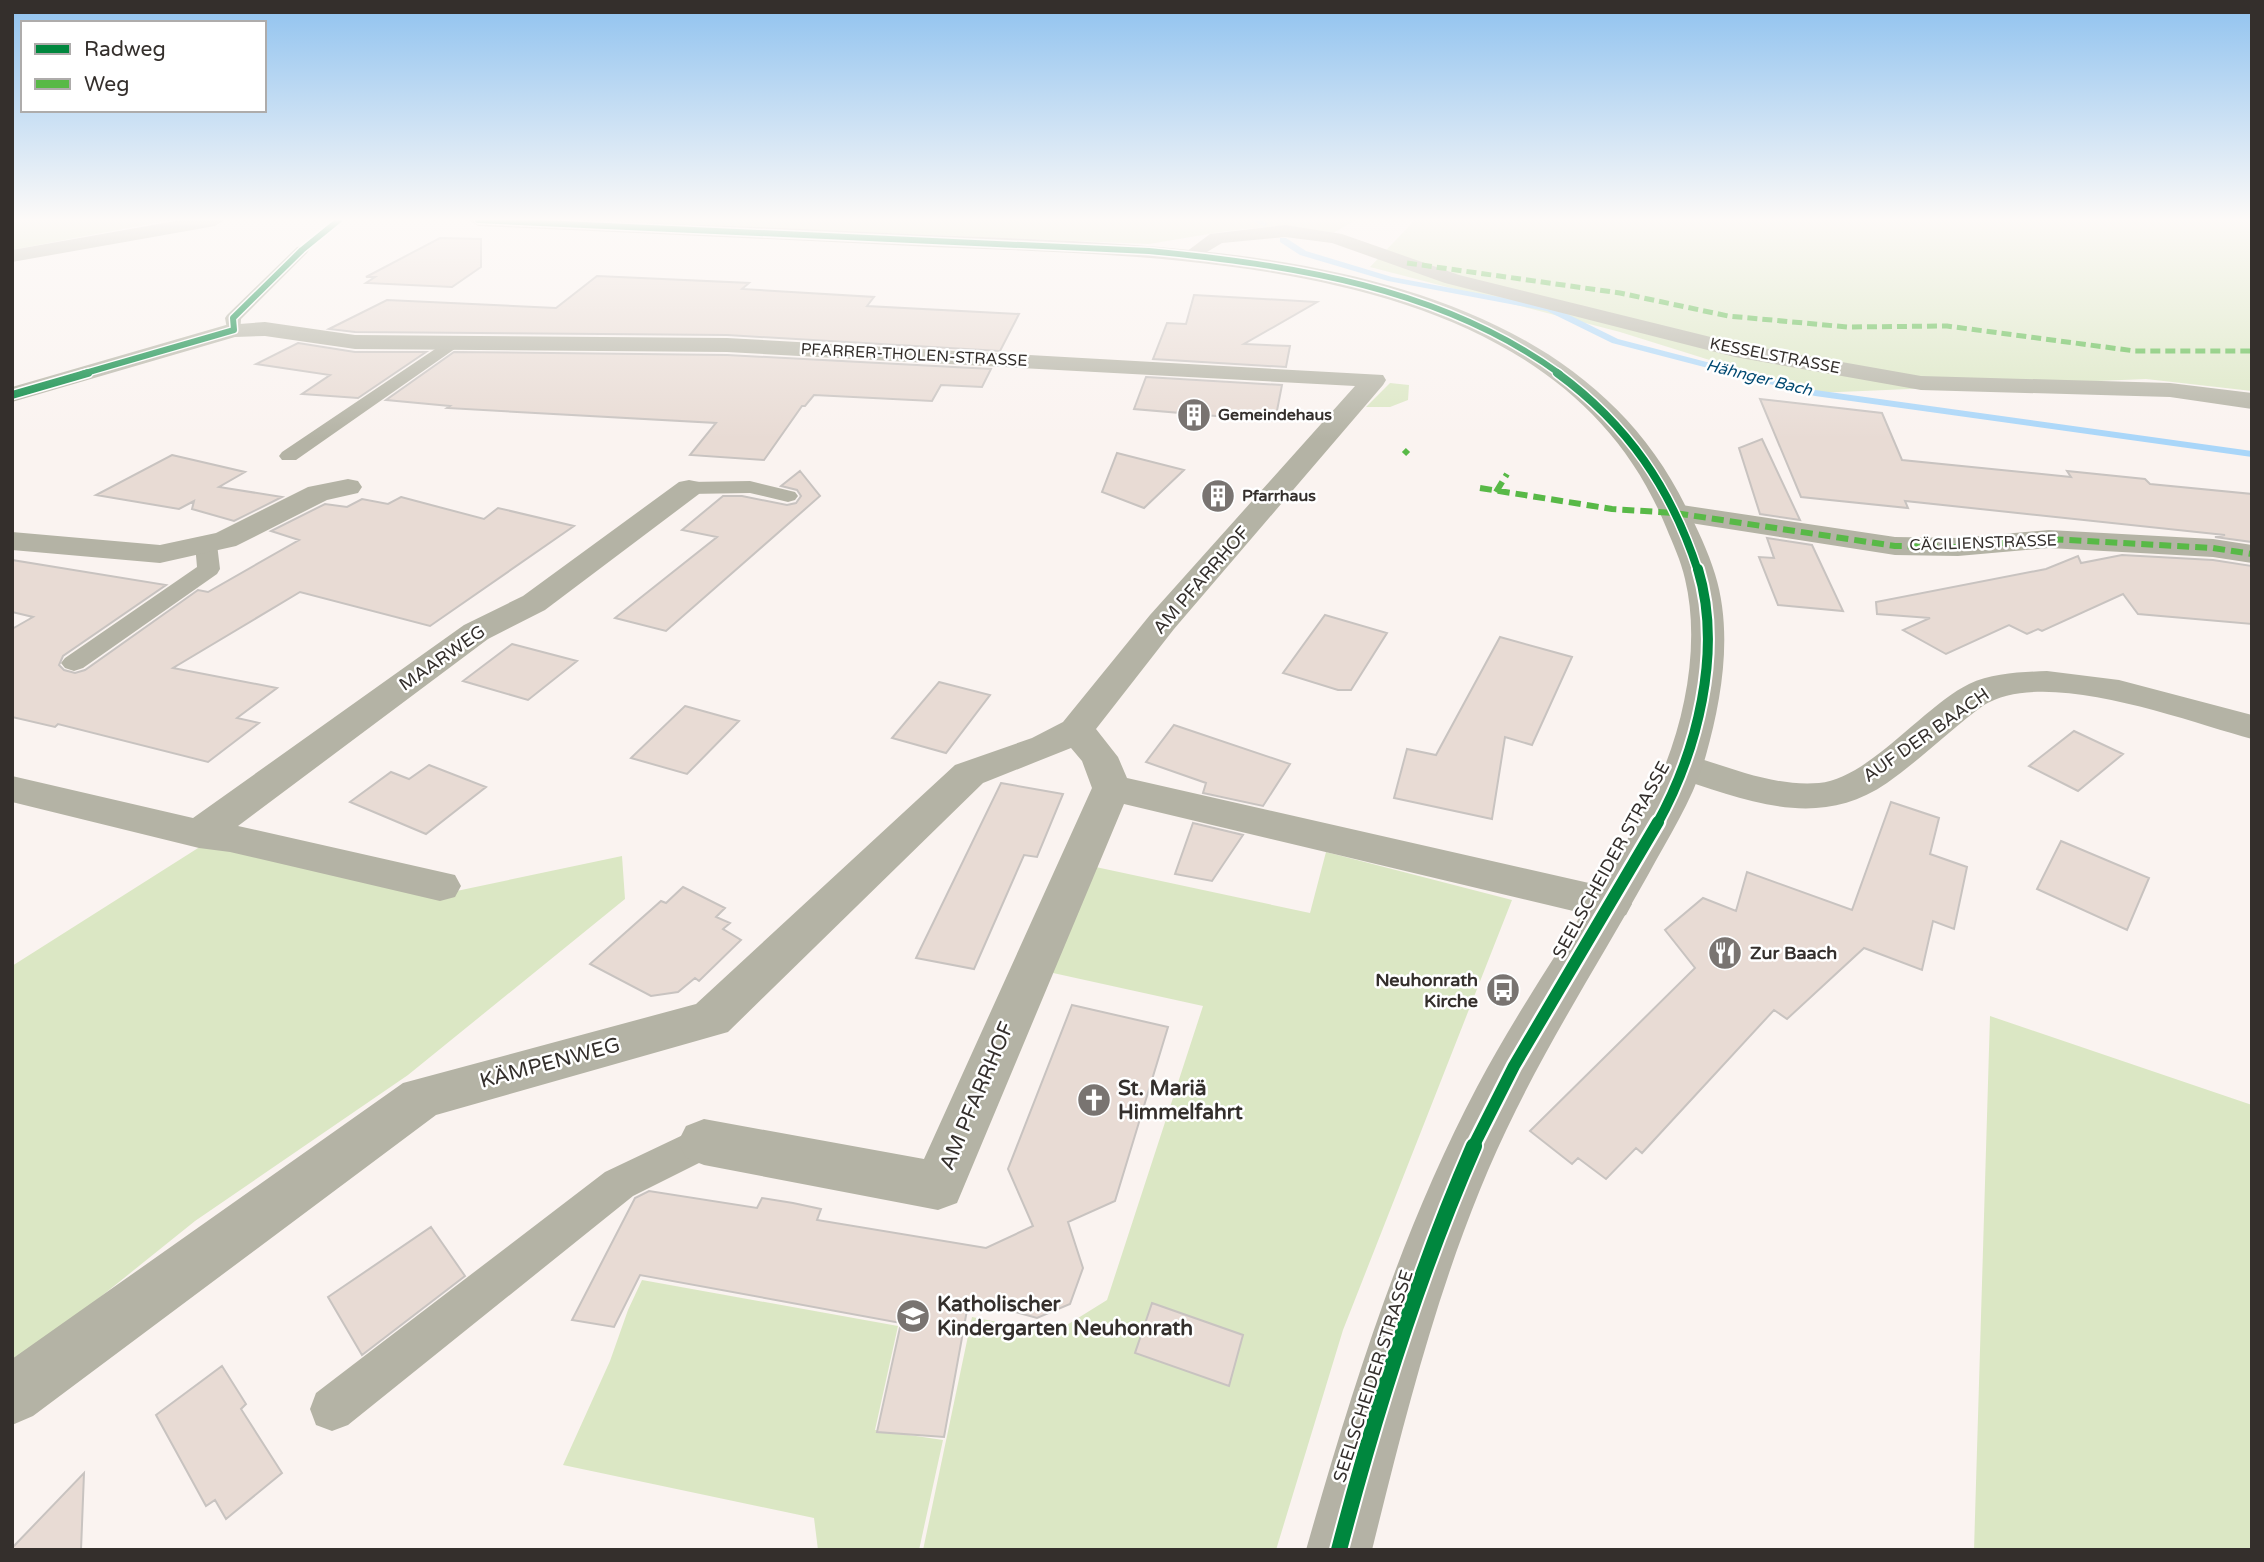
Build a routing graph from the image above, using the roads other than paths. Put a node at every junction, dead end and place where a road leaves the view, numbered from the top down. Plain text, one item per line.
1 (258, 293) edge
2 (1389, 293) edge
3 (1507, 293) edge
4 (234, 330) junction
5 (453, 342) junction
6 (1374, 380) joint
7 (12, 395) edge
8 (2252, 401) edge
9 (289, 456) dead end
10 (348, 487) dead end
11 (689, 488) joint
12 (788, 496) dead end
13 (1675, 513) junction
14 (12, 541) edge
15 (206, 544) junction
16 (2252, 554) edge
17 (74, 663) dead end
18 (2252, 727) edge
19 (1076, 730) junction
20 (1684, 767) junction
21 (1111, 788) junction
22 (12, 789) edge
23 (199, 834) junction
24 (440, 886) dead end
25 (1611, 905) junction
26 (704, 1142) joint
27 (12, 1395) edge
28 (332, 1409) dead end
29 (1339, 1550) edge

1 - 4 lane
2 - 13 street, SEELSCHEIDER STRASSE
3 - 8 street, KESSELSTRASSE
4 - 5 street, PFARRER-THOLEN-STRASSE
4 - 7 street, PFARRER-THOLEN-STRASSE
5 - 6 street, PFARRER-THOLEN-STRASSE
5 - 9 lane
6 - 19 street, AM PFARRHOF
10 - 15 street
11 - 12 lane
11 - 23 street, MAARWEG
13 - 16 street, CÄCILIENSTRASSE
13 - 20 street, SEELSCHEIDER STRASSE
14 - 15 street
15 - 17 lane
18 - 20 street, AUF DER BAACH
19 - 21 street
19 - 27 street, KÄMPENWEG
20 - 25 street, SEELSCHEIDER STRASSE
21 - 25 street
21 - 26 street, AM PFARRHOF
22 - 23 street
23 - 24 street
25 - 29 street, SEELSCHEIDER STRASSE
26 - 28 lane

